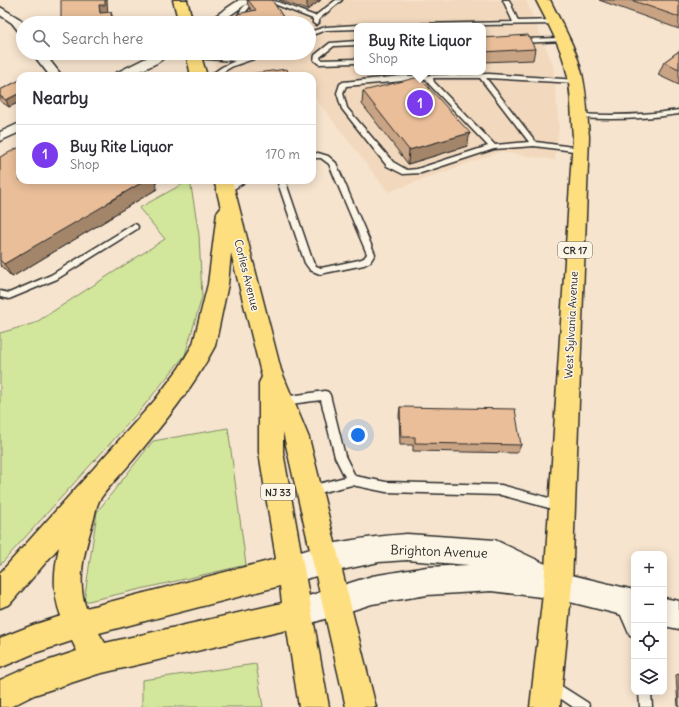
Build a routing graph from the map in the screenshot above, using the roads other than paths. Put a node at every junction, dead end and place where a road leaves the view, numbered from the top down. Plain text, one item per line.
1 (180, 0) edge
2 (247, 0) edge
3 (260, 0) edge
4 (267, 0) edge
5 (338, 0) edge
6 (506, 0) edge
7 (543, 0) edge
8 (0, 10) edge
9 (184, 16) edge
10 (222, 16) edge
11 (241, 16) edge
12 (311, 16) edge
13 (316, 18) edge
14 (16, 21) edge
15 (554, 22) junction
16 (516, 24) junction
17 (486, 25) edge
18 (354, 27) edge
19 (316, 30) edge
20 (562, 40) junction
21 (514, 41) edge
22 (354, 43) edge
23 (43, 60) edge
24 (153, 60) edge
25 (195, 60) edge
26 (243, 60) edge
27 (354, 61) edge
28 (53, 72) edge
29 (128, 72) edge
30 (198, 72) edge
31 (217, 72) edge
32 (482, 76) junction
33 (429, 77) junction
34 (576, 81) junction
35 (679, 112) edge
36 (579, 116) junction
37 (16, 129) edge
38 (0, 137) edge
39 (534, 144) junction
40 (493, 147) junction
41 (580, 150) junction
42 (316, 156) edge
43 (236, 184) edge
44 (281, 184) edge
45 (226, 189) edge
46 (134, 227) dead end
47 (0, 294) edge
48 (270, 370) junction
49 (282, 401) junction
50 (352, 480) junction
51 (310, 491) junction
52 (87, 496) junction
53 (562, 506) junction
54 (327, 559) junction
55 (291, 569) junction
56 (558, 585) junction
57 (0, 594) edge
58 (337, 602) junction
59 (628, 602) edge
60 (299, 612) junction
61 (667, 613) edge
62 (679, 615) edge
63 (632, 623) edge
64 (79, 624) junction
65 (0, 653) edge
66 (98, 659) junction
67 (546, 695) edge
68 (645, 695) edge
69 (0, 696) edge
70 (314, 707) edge
71 (361, 707) edge
72 (584, 707) edge
73 (646, 707) edge

1 - 9 main road
2 - 10 street
3 - 11 lane
4 - 12 lane
5 - 13 lane
6 - 16 lane
7 - 15 main road, West Sylvania Avenue / CR 17
8 - 14 street
15 - 16 lane
15 - 20 main road, West Sylvania Avenue / CR 17
16 - 17 lane
18 - 19 lane
20 - 21 lane
20 - 34 main road, West Sylvania Avenue / CR 17
22 - 27 lane
23 - 28 street
24 - 29 street
25 - 30 main road
26 - 31 lane
32 - 33 lane
32 - 34 lane
32 - 39 lane
33 - 40 lane
33 - 40 lane
34 - 36 main road, West Sylvania Avenue / CR 17
35 - 36 lane
36 - 41 main road, West Sylvania Avenue / CR 17
37 - 38 street
39 - 40 lane
39 - 41 lane
41 - 53 main road, West Sylvania Avenue / CR 17
42 - 44 lane
43 - 45 lane
45 - 48 main road, Corlies Avenue / NJ 33
45 - 52 main road
46 - 47 lane
48 - 49 main road, NJ 33
48 - 55 main road, NJ 33
49 - 50 lane
49 - 51 main road, NJ 33
50 - 51 lane
50 - 53 lane
51 - 54 main road, NJ 33
52 - 57 main road
52 - 64 main road
53 - 56 main road, West Sylvania Avenue / CR 17
54 - 55 street, Brighton Avenue
54 - 56 street, Brighton Avenue
54 - 58 main road, NJ 33
55 - 60 main road, NJ 33
55 - 64 main road
56 - 58 street, Brighton Avenue
56 - 59 street, Brighton Avenue
56 - 67 main road, West Sylvania Avenue
58 - 60 street, Brighton Avenue
58 - 71 main road, NJ 33
59 - 63 lane
60 - 66 main road
60 - 70 main road, NJ 33
61 - 62 street
64 - 65 main road
64 - 66 main road
66 - 69 main road
67 - 72 lane
68 - 73 lane

